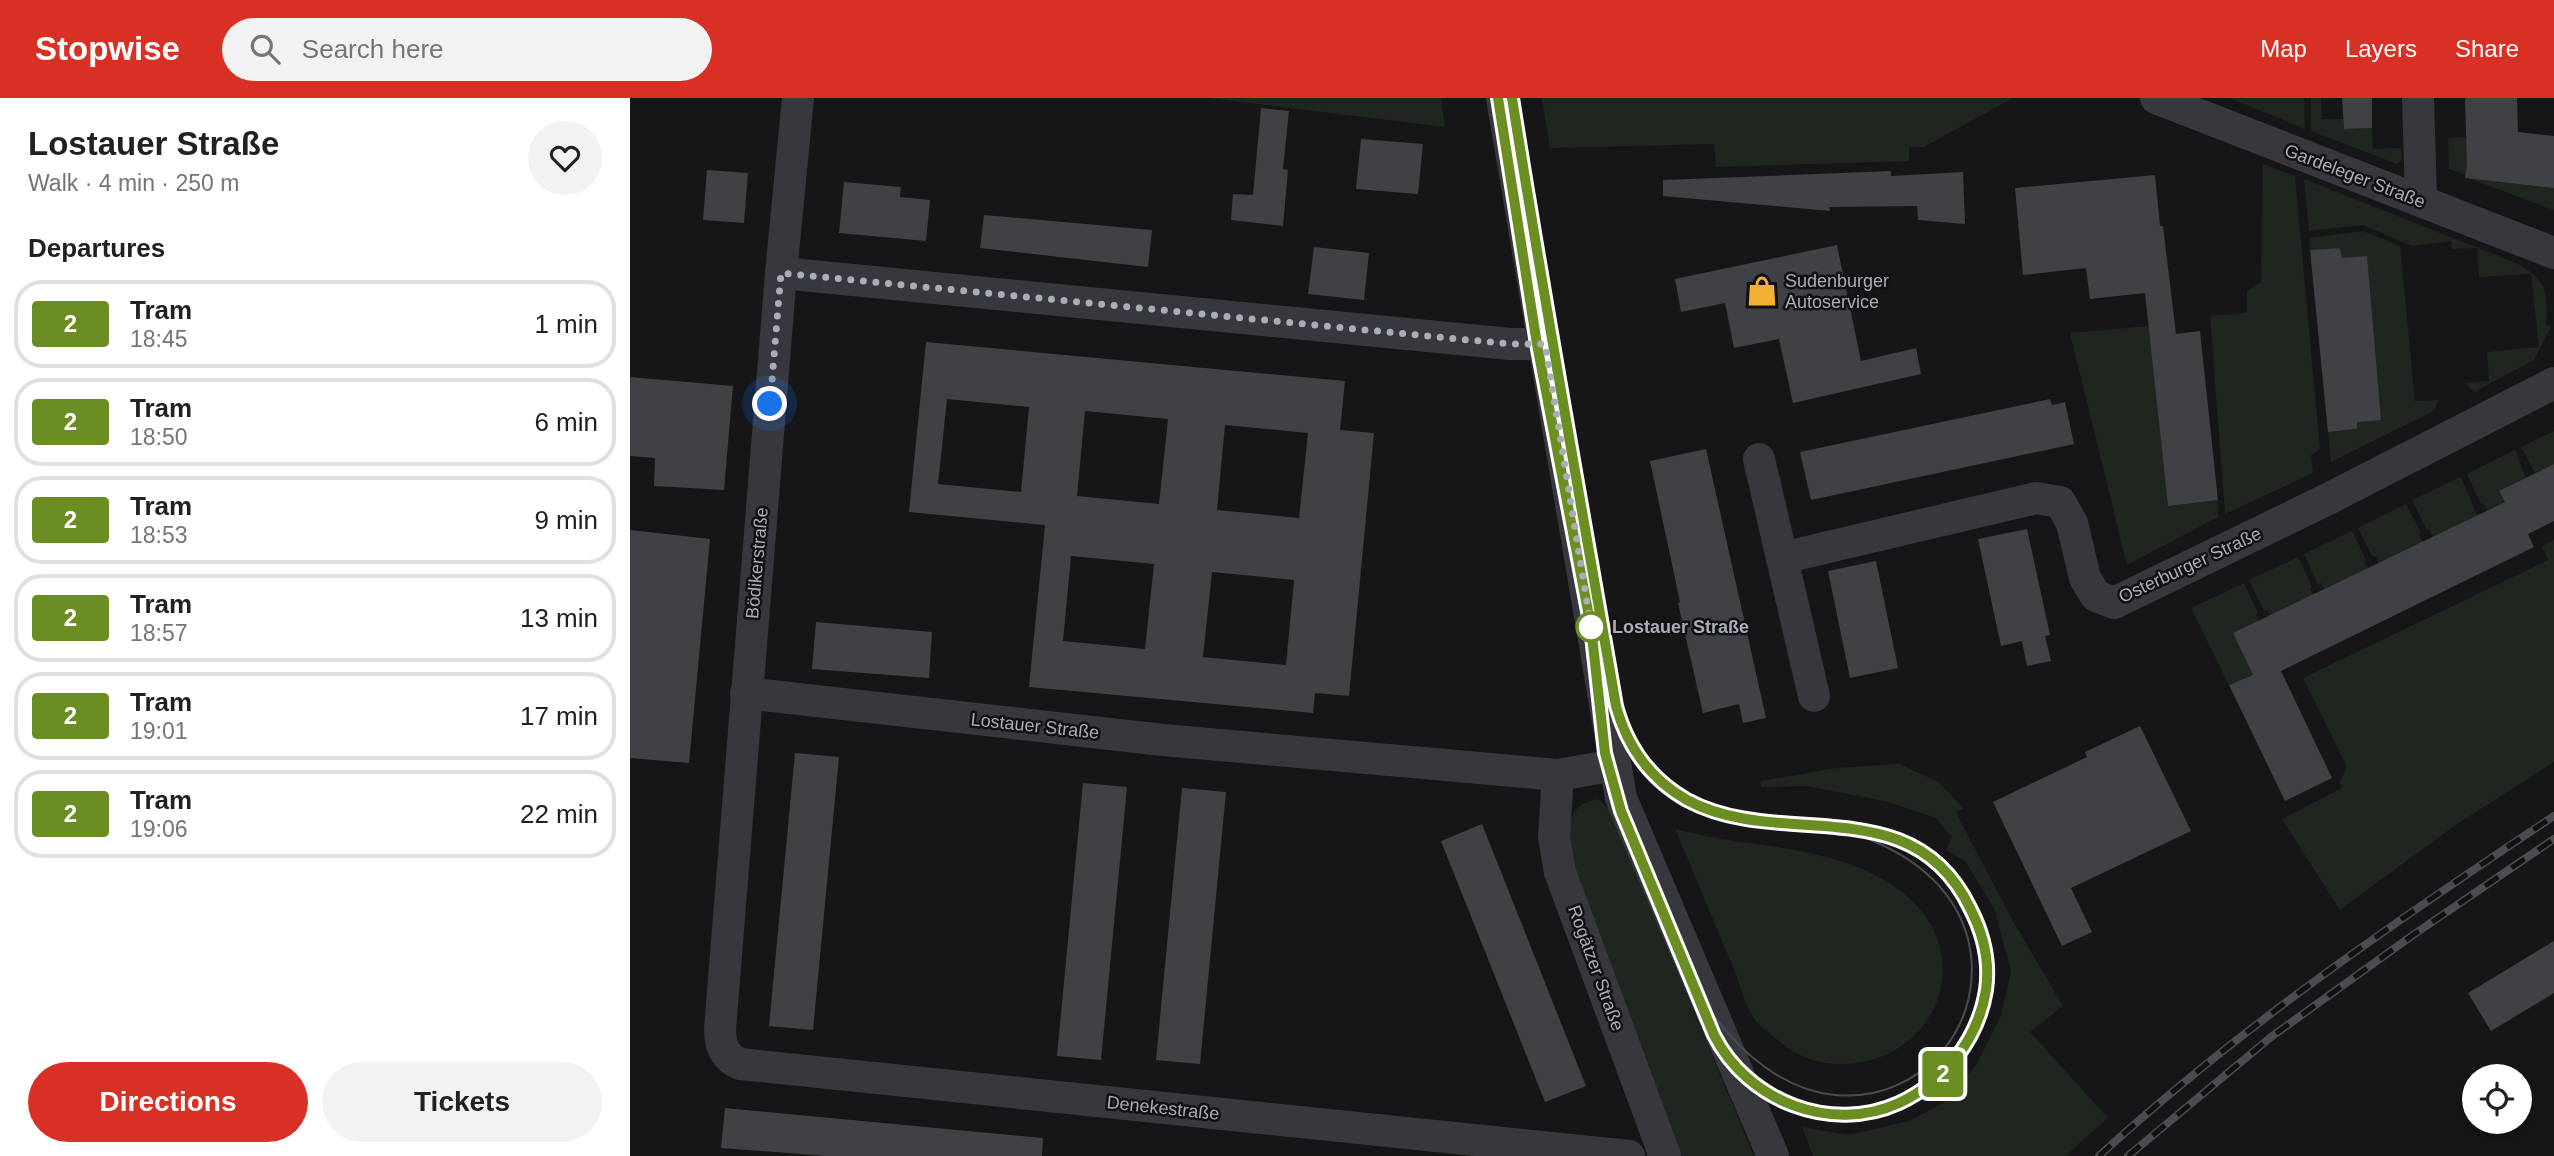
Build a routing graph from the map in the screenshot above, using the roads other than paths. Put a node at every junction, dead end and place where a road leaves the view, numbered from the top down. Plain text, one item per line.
1 (798, 98) edge
2 (2156, 98) edge
3 (2418, 98) edge
4 (1505, 105) edge
5 (2421, 200) junction
6 (2554, 253) edge
7 (781, 273) junction
8 (1545, 344) junction
9 (2554, 383) edge
10 (1759, 460) dead end
11 (1782, 558) junction
12 (746, 693) junction
13 (1814, 696) dead end
14 (1615, 765) junction
15 (1558, 775) junction
16 (720, 1029) joint
17 (1629, 1156) edge
18 (1665, 1156) edge
19 (1773, 1156) edge

1 - 7 street, Bödikerstraße
2 - 5 street, Gardeleger Straße
3 - 5 street
4 - 8 street
5 - 6 street, Gardeleger Straße
7 - 8 street
7 - 12 street, Bödikerstraße
8 - 14 street
9 - 11 street, Osterburger Straße
10 - 11 street
11 - 13 street
12 - 15 street, Lostauer Straße
12 - 16 street, Bödikerstraße
14 - 15 street, Lostauer Straße
14 - 19 street
15 - 18 street, Rogätzer Straße
16 - 17 street, Denekestraße

